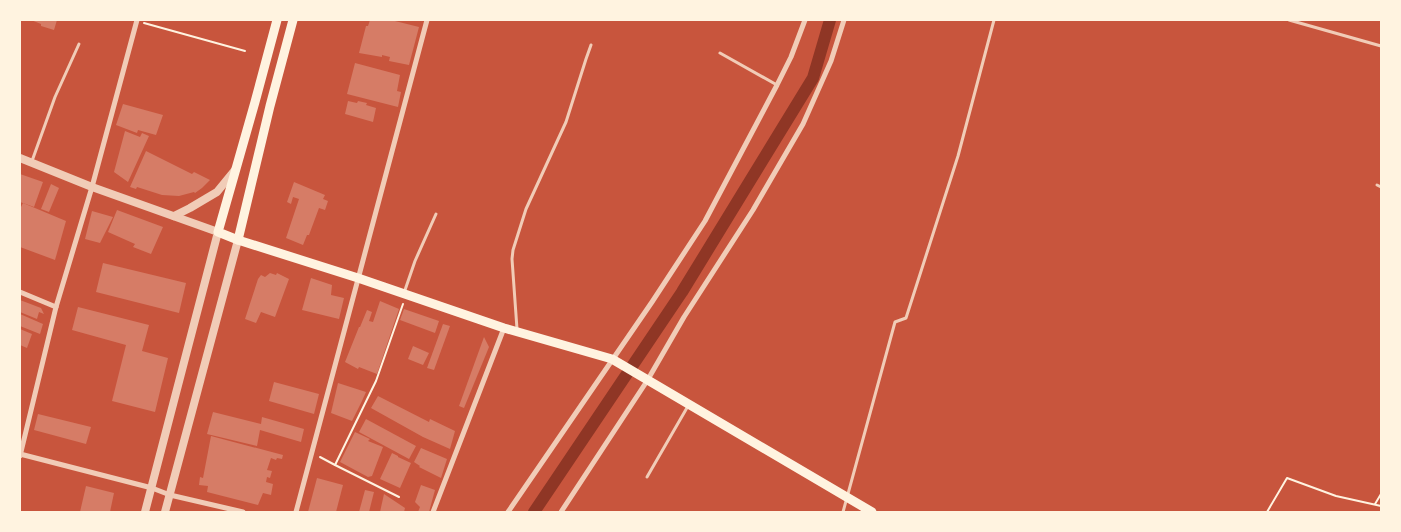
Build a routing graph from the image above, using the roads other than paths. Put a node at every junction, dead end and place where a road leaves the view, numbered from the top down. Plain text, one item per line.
1 (276, 20) edge
2 (293, 20) edge
3 (427, 20) edge
4 (805, 20) edge
5 (844, 20) edge
6 (994, 20) edge
7 (1289, 20) edge
8 (137, 21) edge
9 (79, 44) dead end
10 (591, 45) dead end
11 (1381, 46) edge
12 (720, 53) dead end
13 (777, 85) junction
14 (20, 158) edge
15 (32, 162) junction
16 (235, 170) junction
17 (92, 187) junction
18 (436, 214) dead end
19 (174, 216) junction
20 (218, 232) junction
21 (238, 240) junction
22 (358, 278) junction
23 (20, 292) edge
24 (404, 294) junction
25 (56, 307) junction
26 (504, 328) junction
27 (517, 332) junction
28 (612, 359) junction
29 (647, 381) junction
30 (688, 405) junction
31 (20, 455) edge
32 (647, 477) dead end
33 (152, 488) junction
34 (170, 495) junction
35 (846, 498) junction
36 (145, 512) edge
37 (165, 512) edge
38 (243, 512) edge
39 (296, 512) edge
40 (434, 512) edge
41 (508, 512) edge
42 (561, 512) edge
43 (843, 512) edge
44 (872, 512) edge

1 - 16 main road
2 - 21 main road
3 - 22 street
4 - 13 street
5 - 29 street
6 - 35 lane
7 - 11 lane
8 - 17 street
9 - 15 lane
10 - 27 lane
12 - 13 lane
13 - 28 street
14 - 15 street
15 - 17 street
16 - 19 street
16 - 20 main road
17 - 19 street
17 - 25 street
18 - 24 lane
19 - 20 street
20 - 21 main road
20 - 33 street
21 - 22 main road
21 - 34 street
22 - 24 main road
22 - 39 street
23 - 25 street
24 - 26 main road
25 - 31 street
26 - 27 main road
26 - 40 street
27 - 28 main road
28 - 29 main road
28 - 41 street
29 - 30 main road
29 - 42 street
30 - 32 lane
30 - 35 main road
31 - 33 street
33 - 34 street
33 - 36 street
34 - 37 street
34 - 38 street
35 - 43 lane
35 - 44 main road

